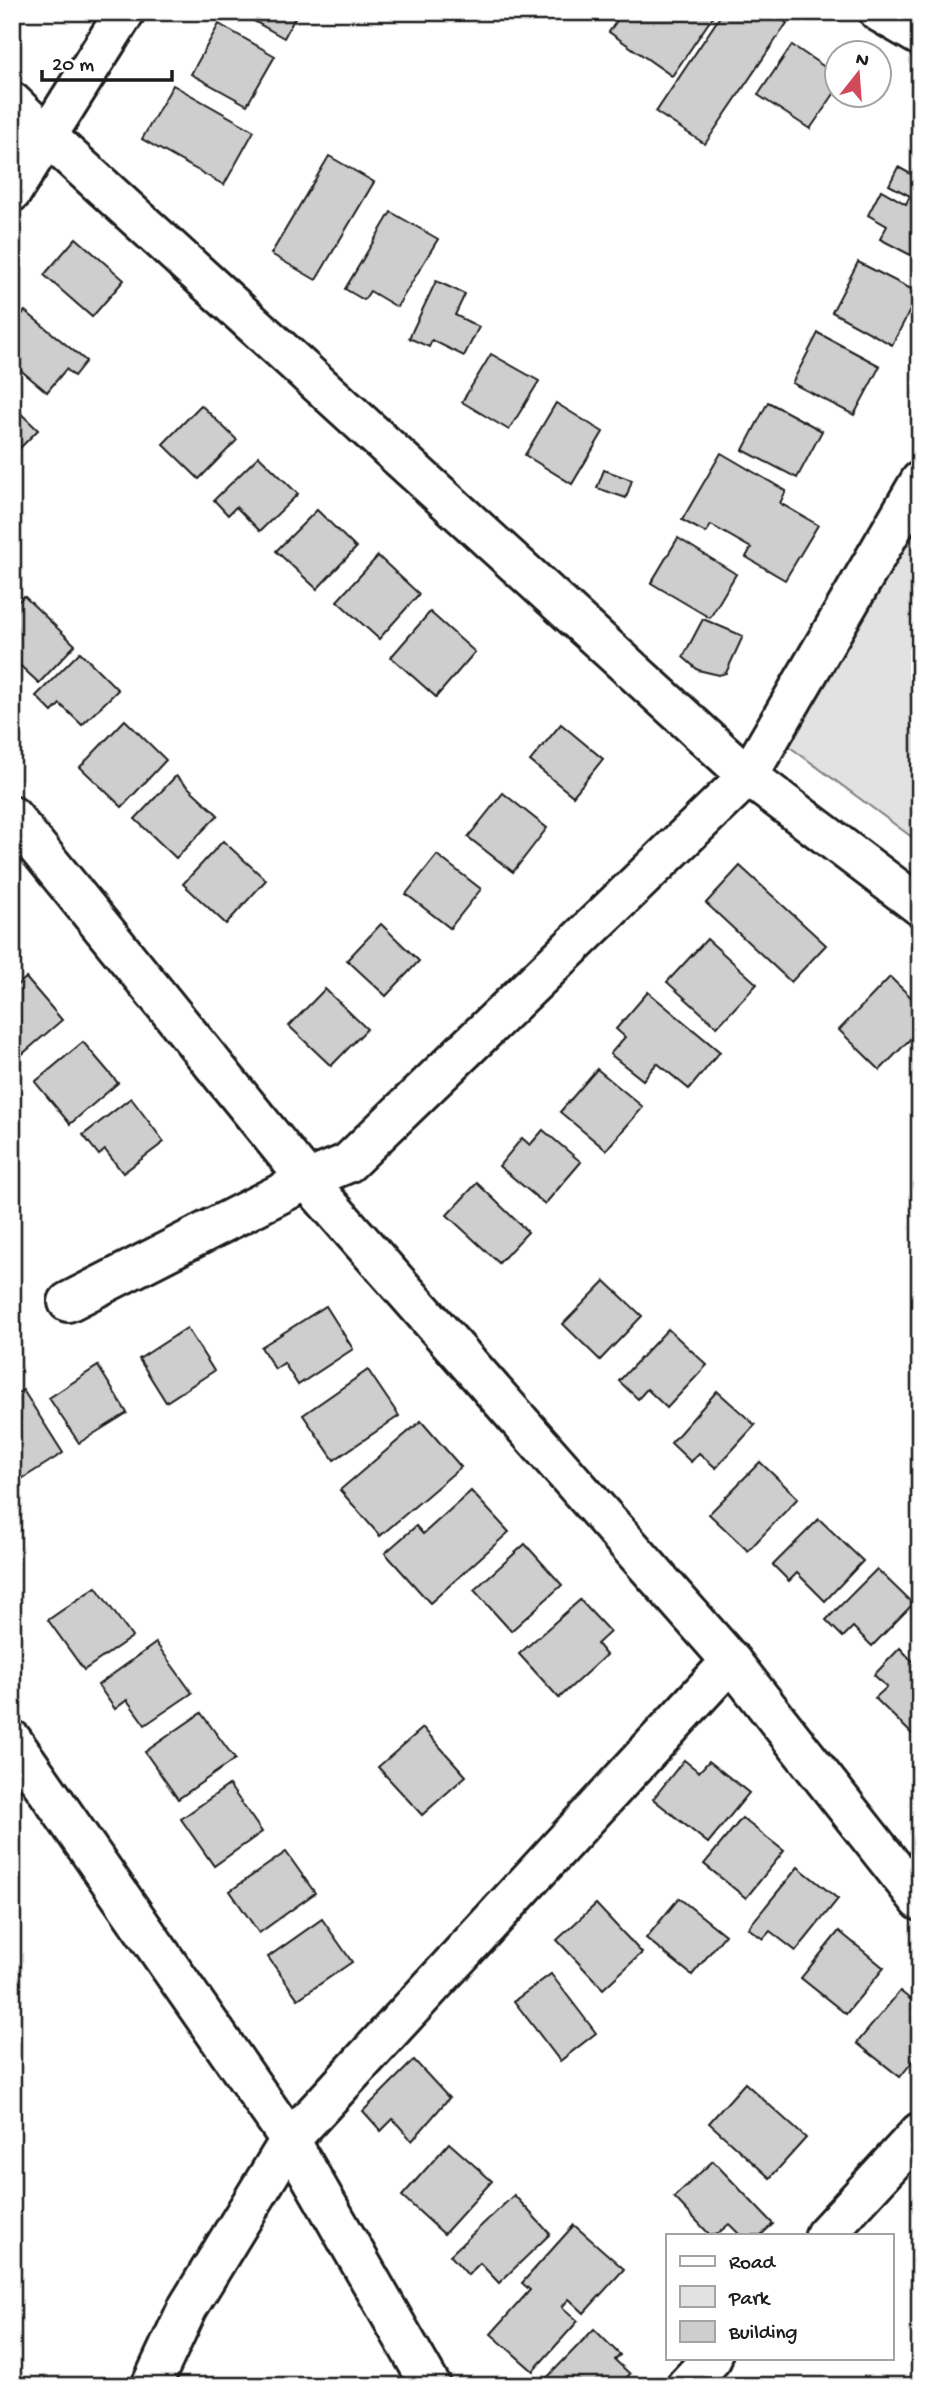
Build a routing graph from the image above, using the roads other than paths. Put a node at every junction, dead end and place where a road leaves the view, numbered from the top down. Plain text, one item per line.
1 (125, 12) edge
2 (879, 12) edge
3 (920, 36) edge
4 (12, 102) edge
5 (47, 136) junction
6 (12, 192) edge
7 (920, 481) edge
8 (748, 776) junction
9 (12, 816) edge
10 (920, 906) edge
11 (307, 1180) junction
12 (68, 1302) dead end
13 (731, 1661) junction
14 (12, 1740) edge
15 (920, 1901) edge
16 (920, 2132) edge
17 (290, 2140) junction
18 (826, 2234) edge
19 (710, 2360) edge
20 (151, 2386) edge
21 (431, 2386) edge
22 (686, 2386) edge

1 - 5 street
2 - 3 street
4 - 5 street
5 - 6 street
5 - 8 street
7 - 8 street
8 - 10 street
8 - 11 street
9 - 11 street
11 - 12 street
11 - 13 street
13 - 15 street
13 - 17 street
14 - 17 street
16 - 18 street
17 - 20 street
17 - 21 street
19 - 22 street

